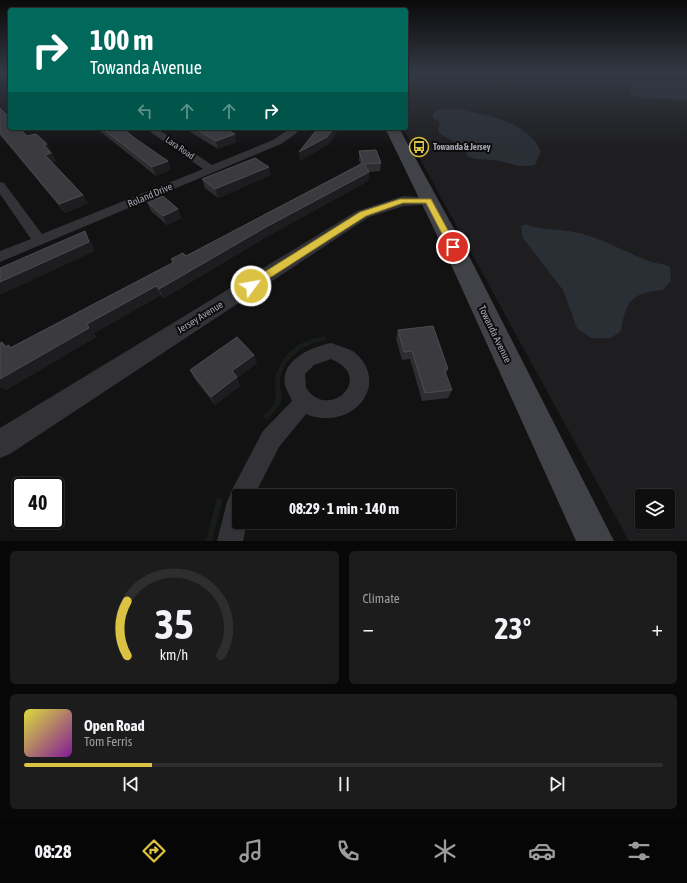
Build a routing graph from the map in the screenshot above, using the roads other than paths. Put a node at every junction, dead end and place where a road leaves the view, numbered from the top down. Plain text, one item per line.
1 (153, 130) edge
2 (293, 130) edge
3 (393, 130) edge
4 (211, 169) junction
5 (0, 184) edge
6 (428, 201) junction
7 (39, 241) junction
8 (0, 257) edge
9 (304, 402) dead end
10 (0, 444) edge
11 (245, 489) edge
12 (233, 529) edge
13 (230, 541) edge
14 (595, 541) edge

1 - 4 street, Lara Road
2 - 4 street, Roland Drive
3 - 6 main road, Towanda Avenue
4 - 7 street, Roland Drive
5 - 7 street
6 - 10 street, Jersey Avenue
6 - 14 main road, Towanda Avenue
7 - 8 street, Roland Drive
9 - 11 street
12 - 13 street

